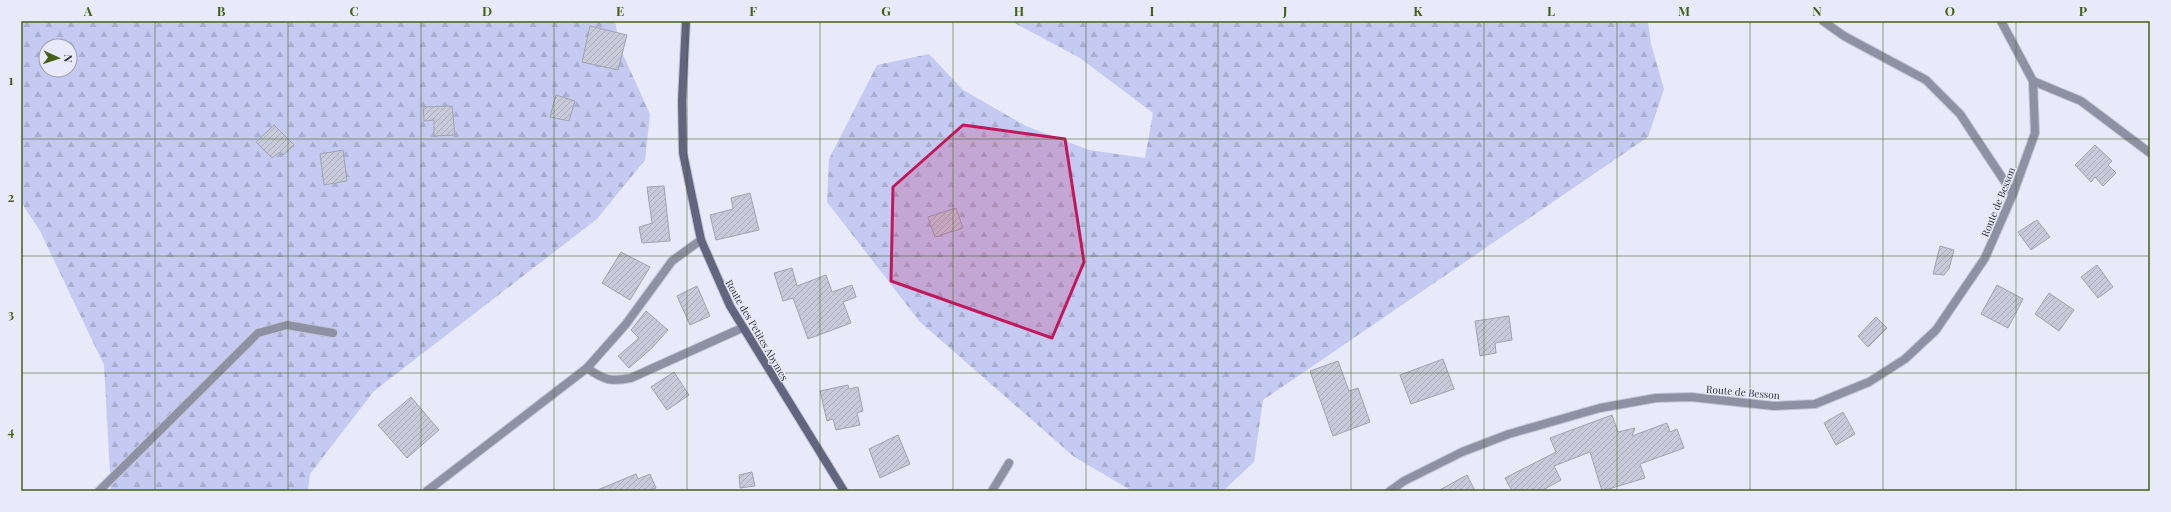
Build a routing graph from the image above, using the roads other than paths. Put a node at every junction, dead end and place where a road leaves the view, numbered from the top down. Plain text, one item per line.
1 (686, 21) edge
2 (1823, 21) edge
3 (2001, 21) edge
4 (2033, 81) junction
5 (2150, 153) edge
6 (2013, 194) junction
7 (701, 240) junction
8 (742, 328) junction
9 (333, 333) dead end
10 (587, 368) junction
11 (1009, 463) dead end
12 (99, 491) edge
13 (427, 491) edge
14 (844, 491) edge
15 (992, 491) edge
16 (1390, 491) edge

1 - 7 main road, Route des Petites Abymes
2 - 6 street
3 - 4 street
4 - 5 street
4 - 6 street, Route de Besson
6 - 16 street, Route de Besson
7 - 8 main road, Route des Petites Abymes
7 - 10 street
8 - 10 street
8 - 14 main road, Route des Petites Abymes
9 - 12 street
10 - 13 street
11 - 15 street

